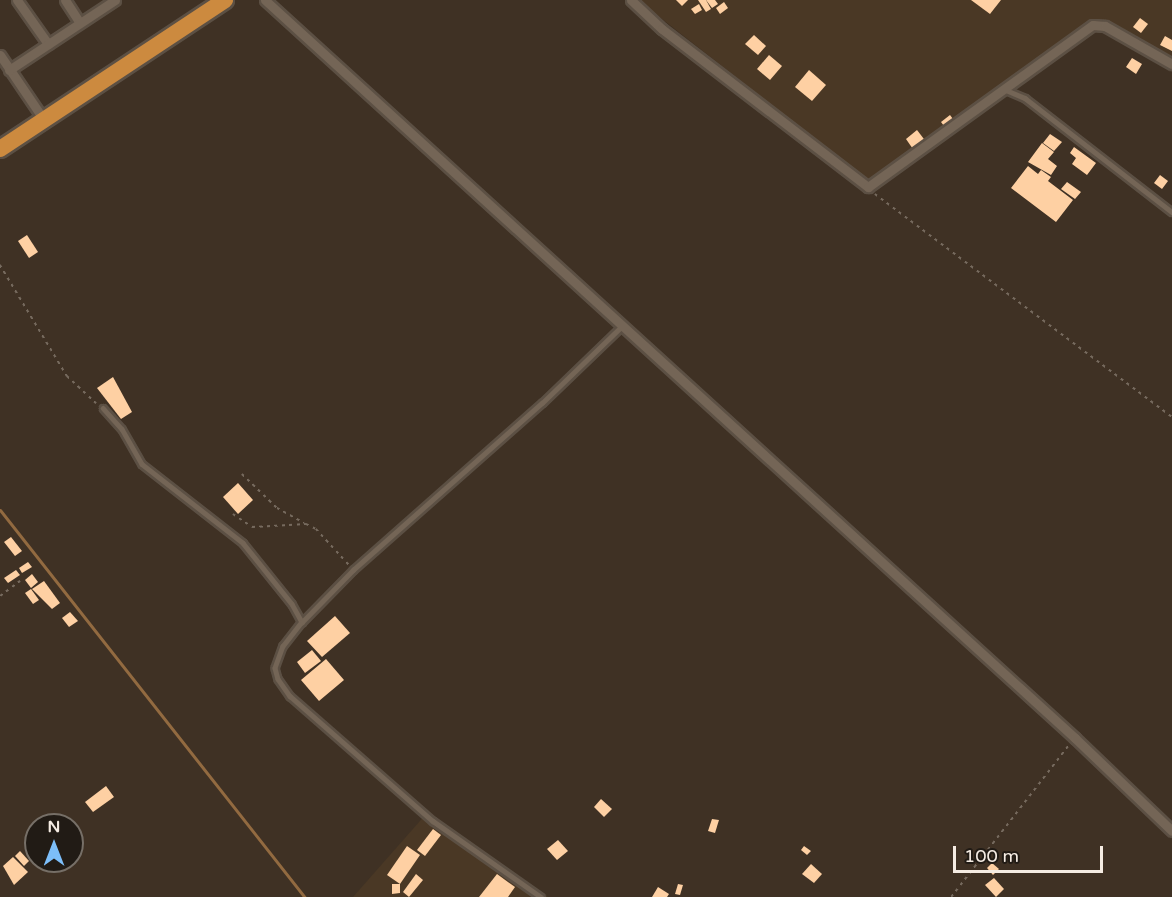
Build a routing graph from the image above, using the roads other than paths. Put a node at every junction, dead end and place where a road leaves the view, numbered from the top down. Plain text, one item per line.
1 (17, 0) edge
2 (65, 0) edge
3 (115, 0) edge
4 (225, 0) edge
5 (265, 0) edge
6 (631, 0) edge
7 (80, 23) junction
8 (48, 45) junction
9 (0, 55) edge
10 (1172, 64) edge
11 (9, 70) junction
12 (1006, 90) junction
13 (44, 120) junction
14 (0, 149) edge
15 (1172, 212) edge
16 (622, 326) junction
17 (103, 408) road end
18 (302, 622) junction
19 (1172, 831) edge
20 (541, 897) edge

1 - 8 street
2 - 7 street
3 - 7 street
4 - 13 highway
5 - 16 street
6 - 12 street
7 - 8 street
8 - 11 street
9 - 11 street
10 - 12 street
11 - 13 street
12 - 15 lane
13 - 14 highway
16 - 18 lane
16 - 19 street
17 - 18 lane
18 - 20 lane

